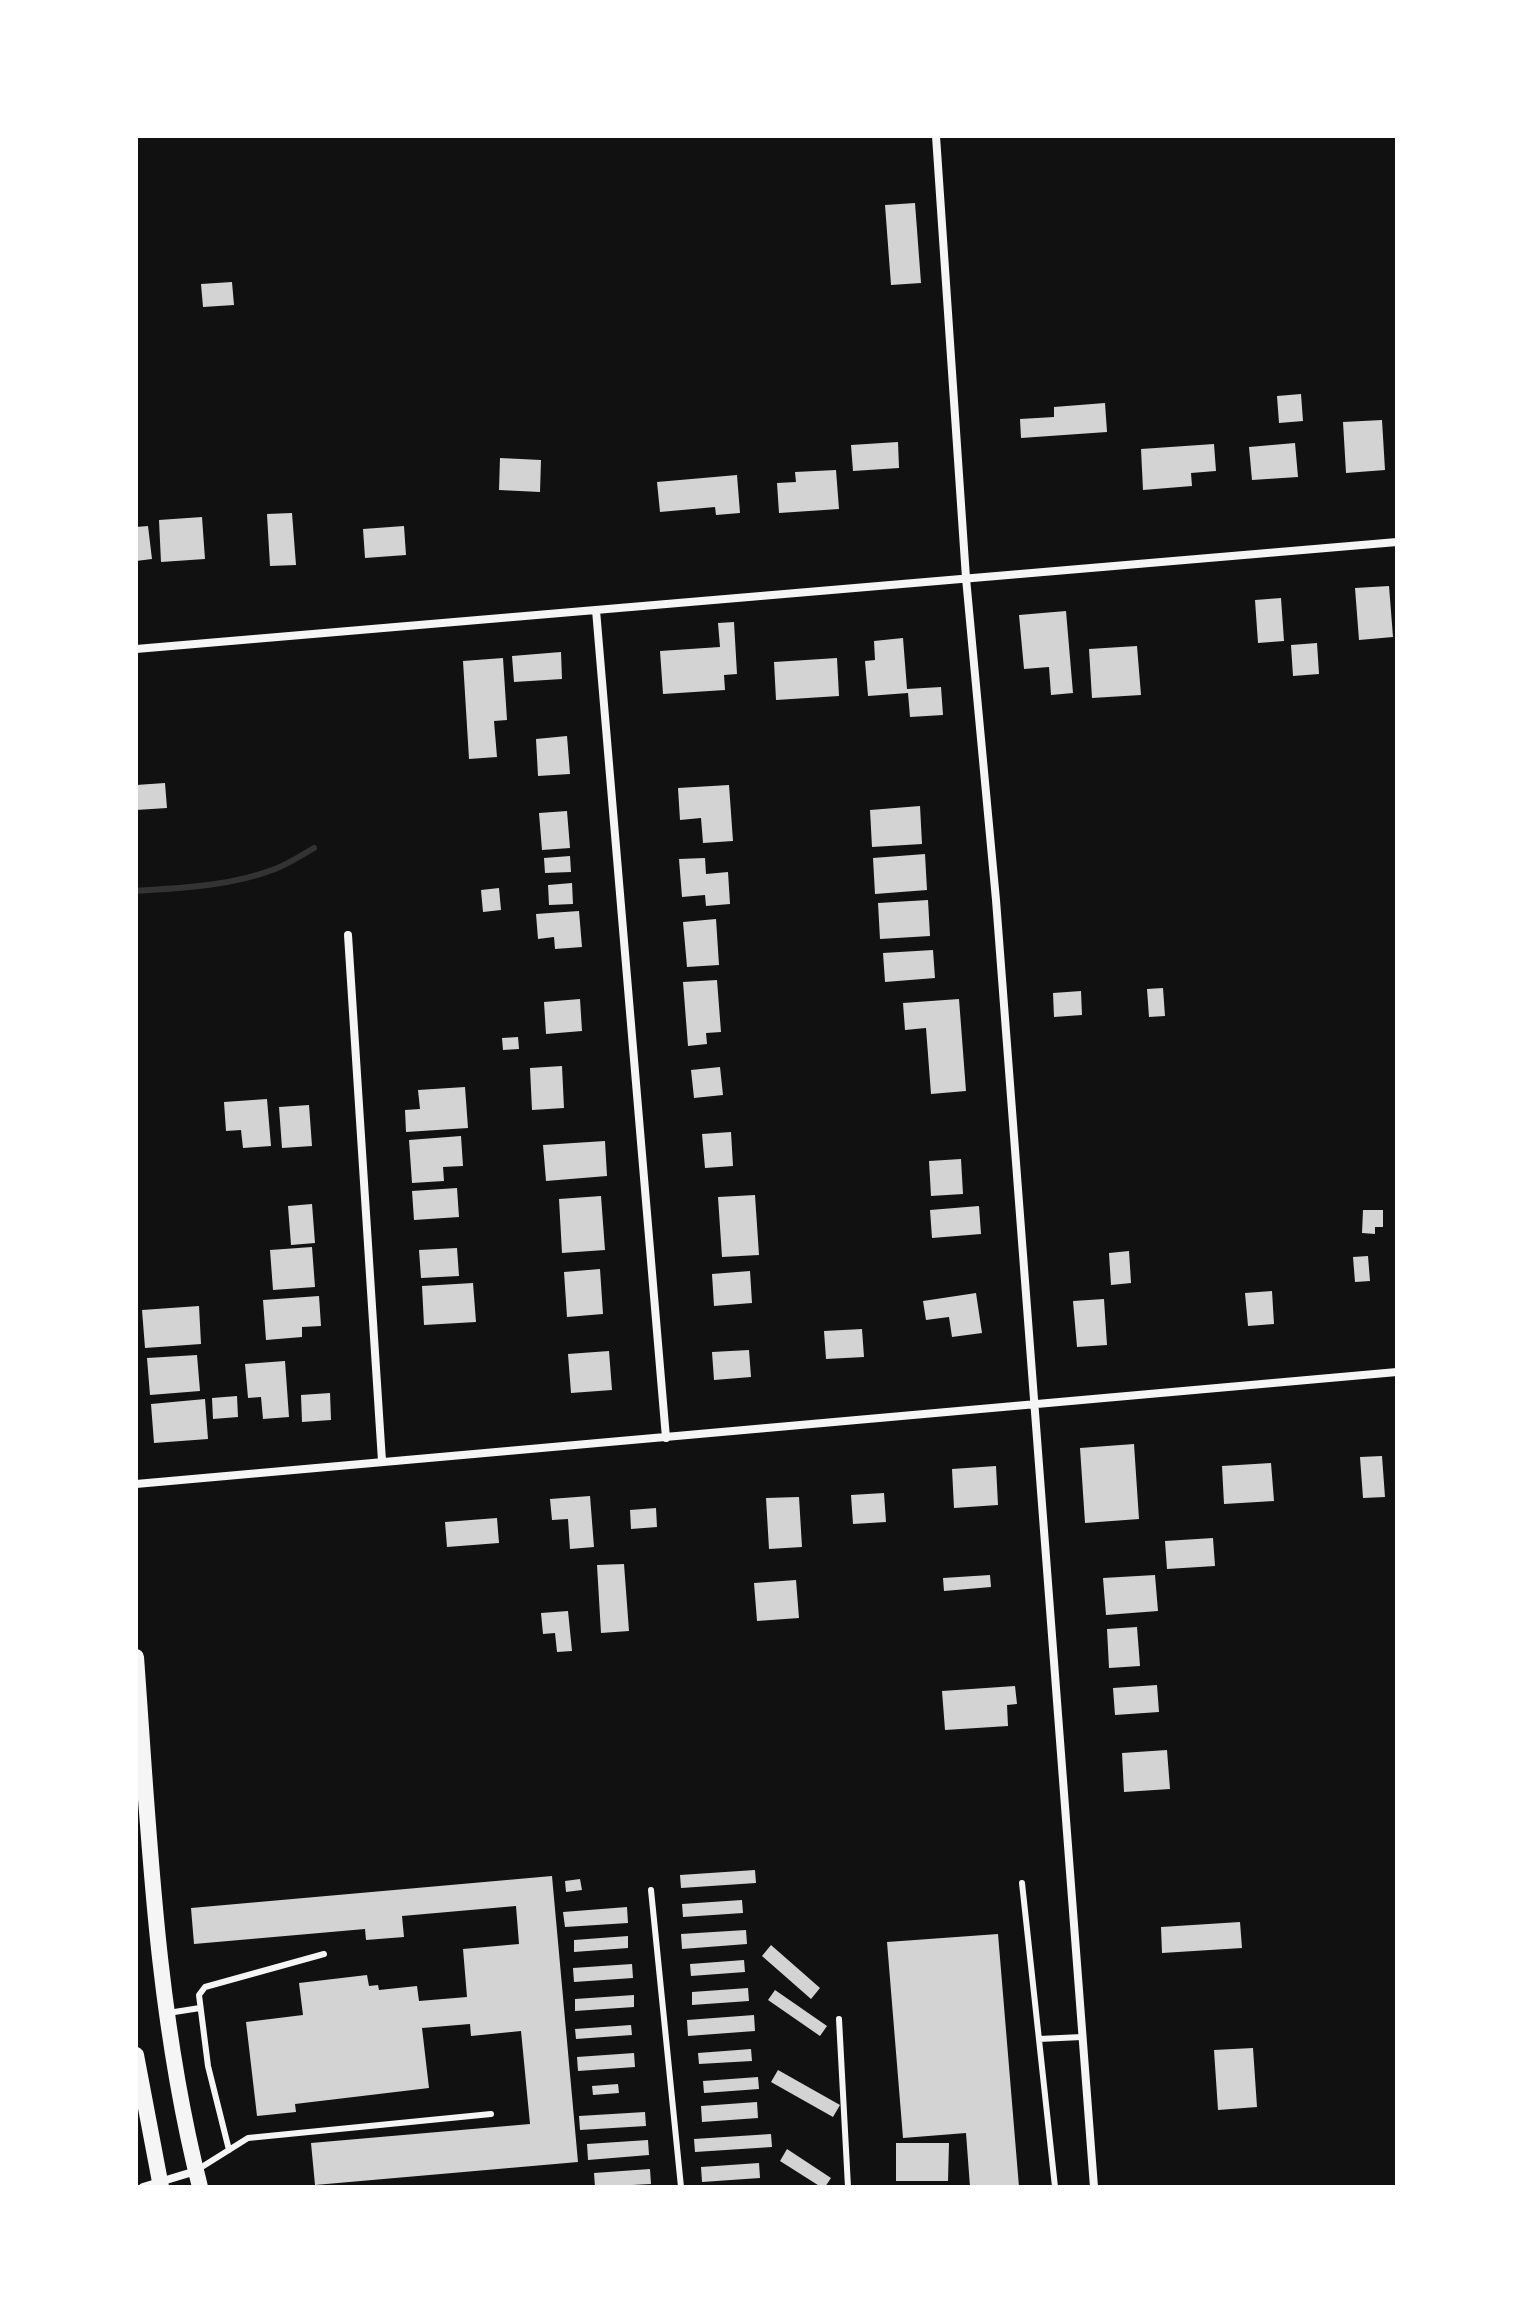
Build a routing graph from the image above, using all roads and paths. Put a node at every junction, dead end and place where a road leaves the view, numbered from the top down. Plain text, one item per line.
1 (936, 136) edge
2 (1397, 542) edge
3 (966, 578) junction
4 (596, 610) junction
5 (136, 649) edge
6 (348, 935) dead end
7 (1397, 1372) edge
8 (1035, 1405) junction
9 (666, 1438) junction
10 (382, 1461) junction
11 (136, 1484) edge
12 (136, 1657) edge
13 (1022, 1883) dead end
14 (651, 1890) dead end
15 (136, 1901) edge
16 (154, 1901) junction
17 (324, 1954) dead end
18 (200, 2008) junction
19 (167, 2013) junction
20 (839, 2019) dead end
21 (1082, 2037) junction
22 (1039, 2039) junction
23 (136, 2055) edge
24 (491, 2114) dead end
25 (229, 2150) junction
26 (198, 2179) edge
27 (155, 2186) edge
28 (681, 2187) edge
29 (848, 2187) edge
30 (1055, 2187) edge
31 (1094, 2187) edge

1 - 3 street
2 - 3 street
3 - 4 street
3 - 8 street
4 - 5 street
4 - 9 street
6 - 10 street
7 - 8 street
8 - 9 street
8 - 21 street
9 - 10 street
10 - 11 street
12 - 16 main road
13 - 22 lane
14 - 28 lane
15 - 16 main road
16 - 19 main road
17 - 18 lane
18 - 19 lane
18 - 25 lane
19 - 26 main road
20 - 29 lane
21 - 22 lane
21 - 31 street
22 - 30 lane
23 - 27 main road
24 - 25 lane
25 - 26 lane
26 - 27 street

